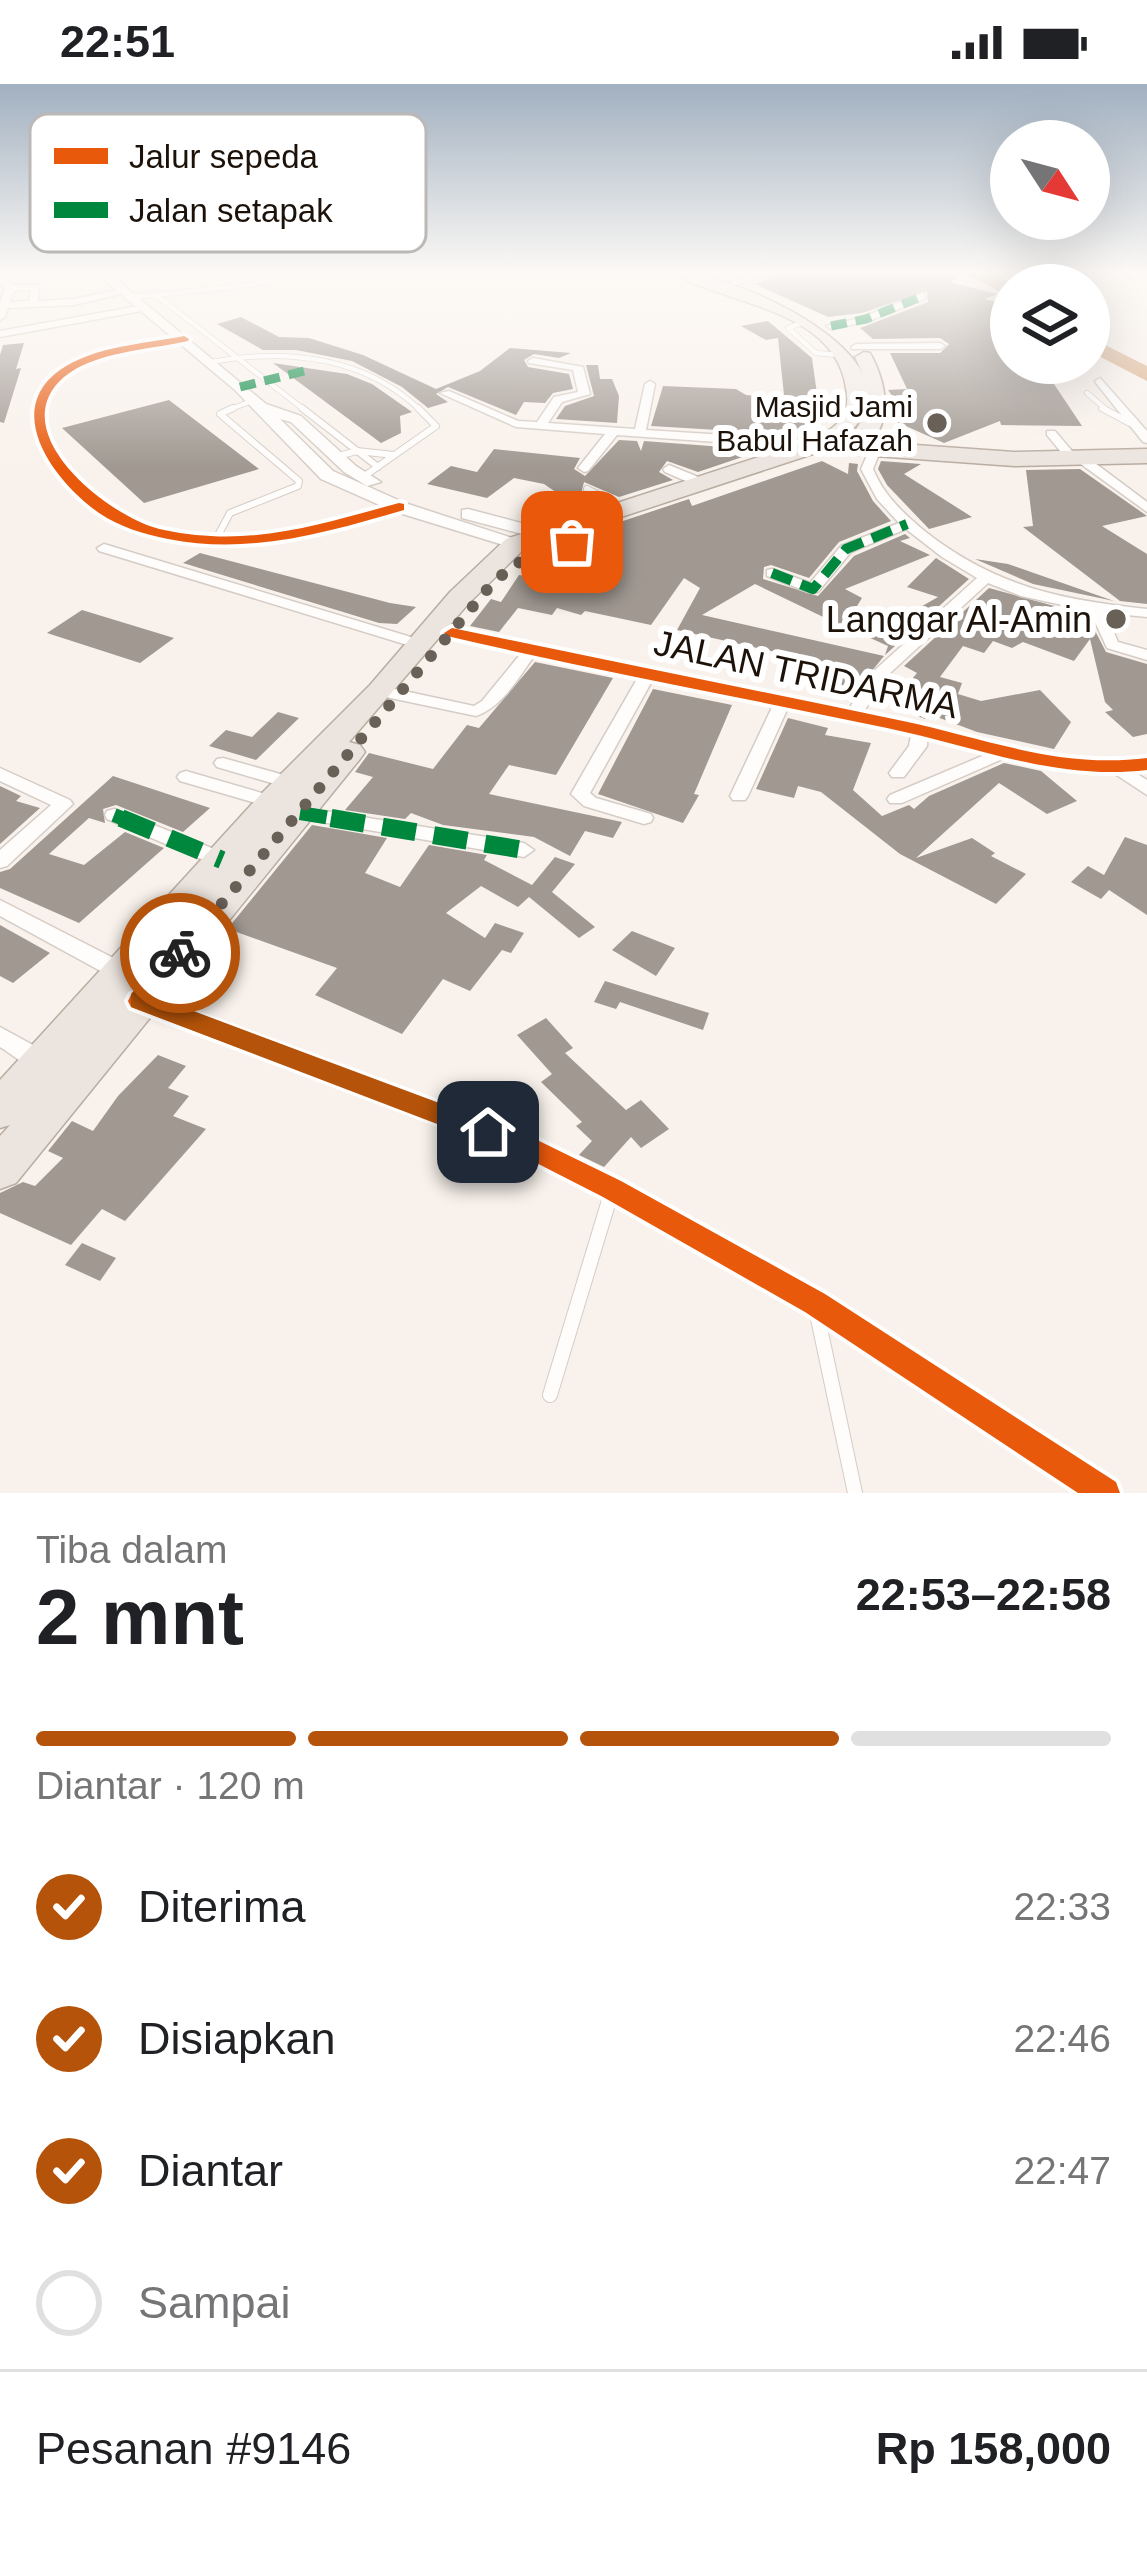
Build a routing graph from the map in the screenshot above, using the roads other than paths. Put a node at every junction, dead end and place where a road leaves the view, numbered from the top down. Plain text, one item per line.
1 (180, 336) edge
2 (209, 336) edge
3 (824, 336) edge
4 (838, 336) edge
5 (184, 339) junction
6 (940, 346) dead end
7 (850, 351) junction
8 (236, 356) junction
9 (533, 361) dead end
10 (211, 362) junction
11 (1102, 384) edge
12 (650, 385) dead end
13 (446, 393) dead end
14 (1087, 393) dead end
15 (507, 401) dead end
16 (784, 402) dead end
17 (258, 404) junction
18 (496, 417) junction
19 (1130, 422) junction
20 (542, 425) junction
21 (615, 429) junction
22 (640, 431) junction
23 (1051, 433) dead end
24 (860, 437) junction
25 (1147, 439) edge
26 (817, 445) junction
27 (357, 451) junction
28 (397, 455) junction
29 (1147, 456) edge
30 (334, 457) junction
31 (1078, 460) junction
32 (311, 463) junction
33 (584, 468) dead end
34 (371, 472) junction
35 (587, 489) dead end
36 (399, 507) junction
37 (1147, 508) edge
38 (625, 509) junction
39 (479, 517) junction
40 (907, 524) junction
41 (462, 528) junction
42 (215, 541) junction
43 (545, 543) junction
44 (104, 548) dead end
45 (772, 574) dead end
46 (984, 579) junction
47 (1096, 608) junction
48 (1147, 613) edge
49 (452, 633) junction
50 (419, 644) junction
51 (532, 649) junction
52 (1147, 655) edge
53 (649, 673) junction
54 (390, 693) junction
55 (783, 701) junction
56 (852, 716) junction
57 (920, 730) junction
58 (1001, 753) junction
59 (223, 763) dead end
60 (1147, 764) edge
61 (1118, 767) junction
62 (898, 773) dead end
63 (0, 774) edge
64 (186, 777) dead end
65 (1147, 789) edge
66 (739, 796) dead end
67 (288, 799) junction
68 (896, 799) dead end
69 (114, 815) dead end
70 (644, 818) dead end
71 (524, 850) dead end
72 (222, 860) junction
73 (0, 861) edge
74 (0, 908) edge
75 (132, 987) junction
76 (0, 1036) edge
77 (45, 1063) junction
78 (0, 1110) edge
79 (0, 1169) edge
80 (612, 1189) junction
81 (814, 1303) junction
82 (550, 1395) dead end
83 (855, 1493) edge
84 (1105, 1493) edge

1 - 5 street
2 - 8 lane
3 - 7 main road
4 - 7 main road
5 - 10 street
5 - 42 street
6 - 7 street
7 - 24 main road
7 - 24 main road
8 - 10 lane
8 - 27 lane
8 - 28 lane
9 - 20 street
10 - 17 street
11 - 19 street
12 - 22 street
13 - 18 street
14 - 19 lane
15 - 18 street
16 - 24 street
17 - 30 street
17 - 32 street
17 - 42 lane
18 - 20 street
19 - 25 street
20 - 21 street
21 - 22 street
21 - 33 street
22 - 26 street
23 - 31 street
24 - 26 highway
24 - 31 highway
24 - 40 street
24 - 43 highway
26 - 38 highway
27 - 28 lane
27 - 30 lane
27 - 34 lane
28 - 34 lane
29 - 31 highway
30 - 32 street
30 - 34 street
31 - 37 street
32 - 36 street
34 - 39 street
35 - 38 lane
36 - 41 street
36 - 42 street
38 - 43 highway
39 - 41 street
39 - 43 street
40 - 45 street
40 - 46 street
41 - 43 street
43 - 49 highway
43 - 50 highway
44 - 50 street
46 - 47 street
46 - 56 street
47 - 48 street
47 - 52 street
49 - 51 street, JALAN TRIDARMA
49 - 54 highway
50 - 54 highway
51 - 53 street, JALAN TRIDARMA
51 - 54 street
53 - 55 street, JALAN TRIDARMA
53 - 70 street
54 - 67 highway
55 - 56 street, JALAN TRIDARMA
55 - 66 street
56 - 57 street, JALAN TRIDARMA
57 - 58 street, JALAN TRIDARMA
57 - 62 street
58 - 61 street, JALAN TRIDARMA
58 - 68 street
59 - 67 street
60 - 61 street, JALAN TRIDARMA
61 - 65 street
63 - 73 street
64 - 67 street
67 - 71 street
67 - 72 highway
67 - 75 highway
69 - 72 street
72 - 75 highway
74 - 75 street
75 - 77 highway
75 - 79 highway
75 - 80 street
76 - 77 street
77 - 78 highway
80 - 81 street
80 - 82 lane
81 - 83 lane
81 - 84 street

